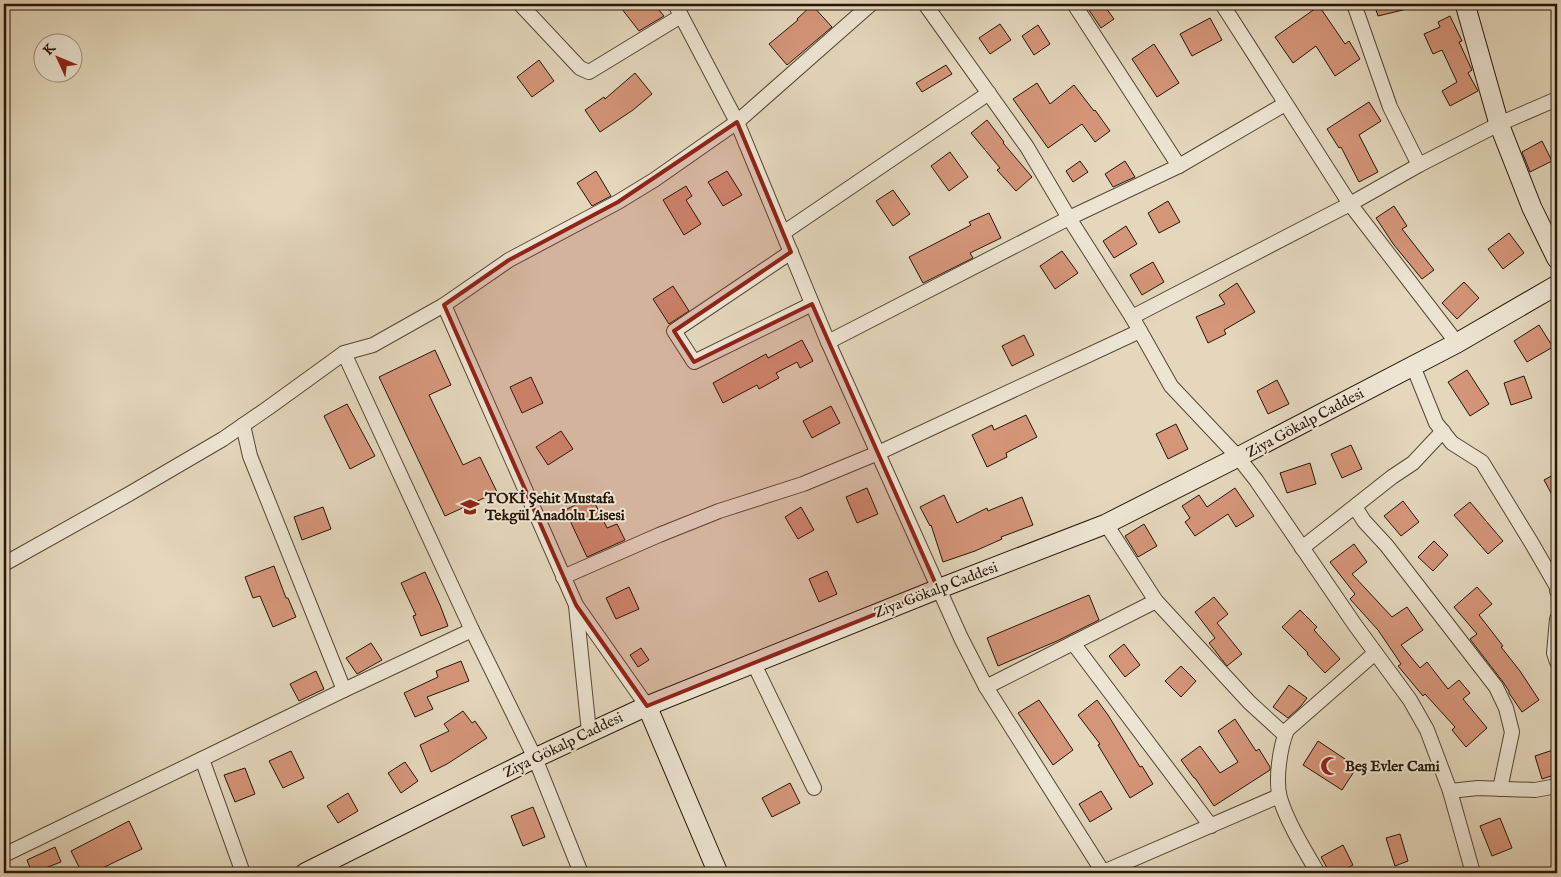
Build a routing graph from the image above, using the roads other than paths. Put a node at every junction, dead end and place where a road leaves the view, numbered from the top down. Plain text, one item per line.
1 (520, 4) edge
2 (871, 4) edge
3 (925, 4) edge
4 (1074, 4) edge
5 (1222, 4) edge
6 (1354, 4) edge
7 (1465, 4) edge
8 (678, 10) edge
9 (989, 93) junction
10 (1557, 99) edge
11 (1285, 104) junction
12 (737, 122) junction
13 (1499, 124) junction
14 (1419, 165) junction
15 (1179, 166) junction
16 (1350, 204) junction
17 (1069, 218) junction
18 (783, 234) junction
19 (791, 252) junction
20 (1557, 259) edge
21 (1557, 285) edge
22 (812, 304) junction
23 (444, 305) junction
24 (1132, 316) junction
25 (1140, 331) junction
26 (828, 342) junction
27 (1457, 343) junction
28 (344, 353) junction
29 (1413, 366) junction
30 (243, 425) junction
31 (1442, 431) junction
32 (878, 453) junction
33 (1238, 457) junction
34 (1355, 507) junction
35 (1106, 524) junction
36 (1302, 548) junction
37 (4, 564) edge
38 (563, 578) junction
39 (938, 589) junction
40 (1557, 591) edge
41 (1156, 601) junction
42 (576, 605) junction
43 (1557, 619) edge
44 (472, 630) junction
45 (1073, 643) junction
46 (1375, 653) junction
47 (753, 662) junction
48 (1557, 662) edge
49 (986, 687) junction
50 (344, 690) junction
51 (647, 706) junction
52 (589, 732) junction
53 (1285, 735) junction
54 (535, 758) junction
55 (202, 759) junction
56 (1557, 786) edge
57 (814, 788) dead end
58 (1500, 789) junction
59 (1450, 791) junction
60 (1279, 796) junction
61 (1211, 826) junction
62 (4, 855) edge
63 (333, 867) edge
64 (242, 873) edge
65 (305, 873) edge
66 (581, 873) edge
67 (718, 873) edge
68 (1102, 873) edge
69 (1318, 873) edge
70 (1473, 873) edge

1 - 8 street
2 - 12 street
3 - 9 street
4 - 15 street
5 - 11 street
6 - 14 street
7 - 13 street
8 - 12 street
9 - 17 street
9 - 18 street
10 - 13 street
11 - 15 street
11 - 16 street
12 - 18 street
12 - 23 street
13 - 14 street
13 - 20 street
14 - 16 street
15 - 17 street
16 - 24 street
16 - 27 street
17 - 24 street
17 - 26 street
18 - 19 street
19 - 22 street
19 - 22 street
21 - 27 street, Ziya Gökalp Caddesi
22 - 26 street
23 - 28 street
23 - 38 street
24 - 25 street
25 - 32 street
25 - 33 street
26 - 32 street
27 - 29 street, Ziya Gökalp Caddesi
28 - 30 street
28 - 44 street
29 - 31 street
29 - 33 street, Ziya Gökalp Caddesi
30 - 37 street
30 - 50 street
31 - 34 street
31 - 40 street
32 - 38 street
32 - 39 street
33 - 35 street, Ziya Gökalp Caddesi
33 - 36 street
34 - 36 street
34 - 58 street
35 - 39 street, Ziya Gökalp Caddesi
35 - 41 street
36 - 46 street
38 - 42 street
39 - 47 street, Ziya Gökalp Caddesi
39 - 49 street
41 - 45 street
41 - 53 street
42 - 51 street
42 - 52 street
43 - 48 street
44 - 50 street
44 - 54 street
45 - 49 street
45 - 61 street
46 - 53 street
46 - 59 street
47 - 51 street, Ziya Gökalp Caddesi
47 - 57 street
49 - 68 street
50 - 55 street
51 - 52 street, Ziya Gökalp Caddesi
51 - 67 street
52 - 54 street, Ziya Gökalp Caddesi
53 - 60 street
54 - 63 street, Ziya Gökalp Caddesi
54 - 66 street
55 - 62 street
55 - 64 street
56 - 58 street
58 - 59 street
59 - 70 street
60 - 61 street
60 - 69 street
61 - 68 street
63 - 65 street, Ziya Gökalp Caddesi

